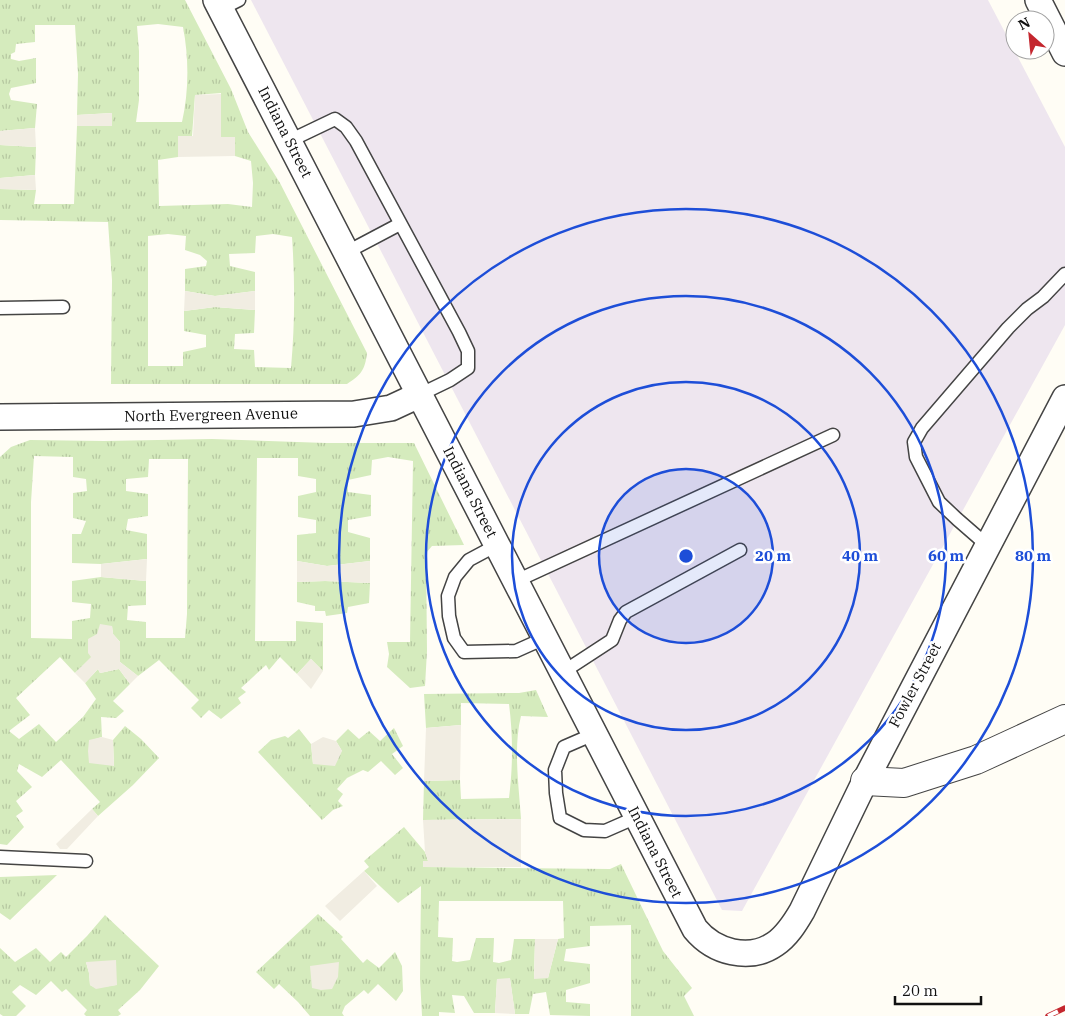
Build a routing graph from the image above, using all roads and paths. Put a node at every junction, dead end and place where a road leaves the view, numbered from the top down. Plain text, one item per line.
1 (1038, 0) edge
2 (226, 3) edge
3 (1065, 53) edge
4 (289, 141) junction
5 (400, 224) junction
6 (347, 252) junction
7 (1065, 274) edge
8 (63, 307) dead end
9 (0, 308) edge
10 (420, 395) junction
11 (1065, 398) edge
12 (0, 417) edge
13 (833, 435) dead end
14 (497, 545) junction
15 (988, 546) junction
16 (740, 550) dead end
17 (516, 581) junction
18 (545, 638) junction
19 (563, 672) junction
20 (1065, 719) edge
21 (594, 734) junction
22 (865, 780) junction
23 (637, 817) junction
24 (0, 857) edge
25 (86, 860) dead end
26 (750, 953) joint

1 - 3 street
2 - 4 street, Indiana Street
4 - 5 lane
4 - 6 street, Indiana Street
5 - 6 lane
5 - 10 lane
6 - 10 street, Indiana Street
7 - 15 lane
8 - 9 lane
10 - 12 street, North Evergreen Avenue
10 - 14 street, Indiana Street
11 - 15 street, Fowler Street
13 - 17 lane
14 - 17 street, Indiana Street
14 - 18 lane
15 - 22 street, Fowler Street
16 - 19 lane
17 - 18 street, Indiana Street
18 - 19 street, Indiana Street
19 - 21 street, Indiana Street
20 - 22 street
21 - 23 street, Indiana Street
21 - 23 lane
22 - 26 street, Fowler Street
23 - 26 street, Indiana Street
24 - 25 lane

